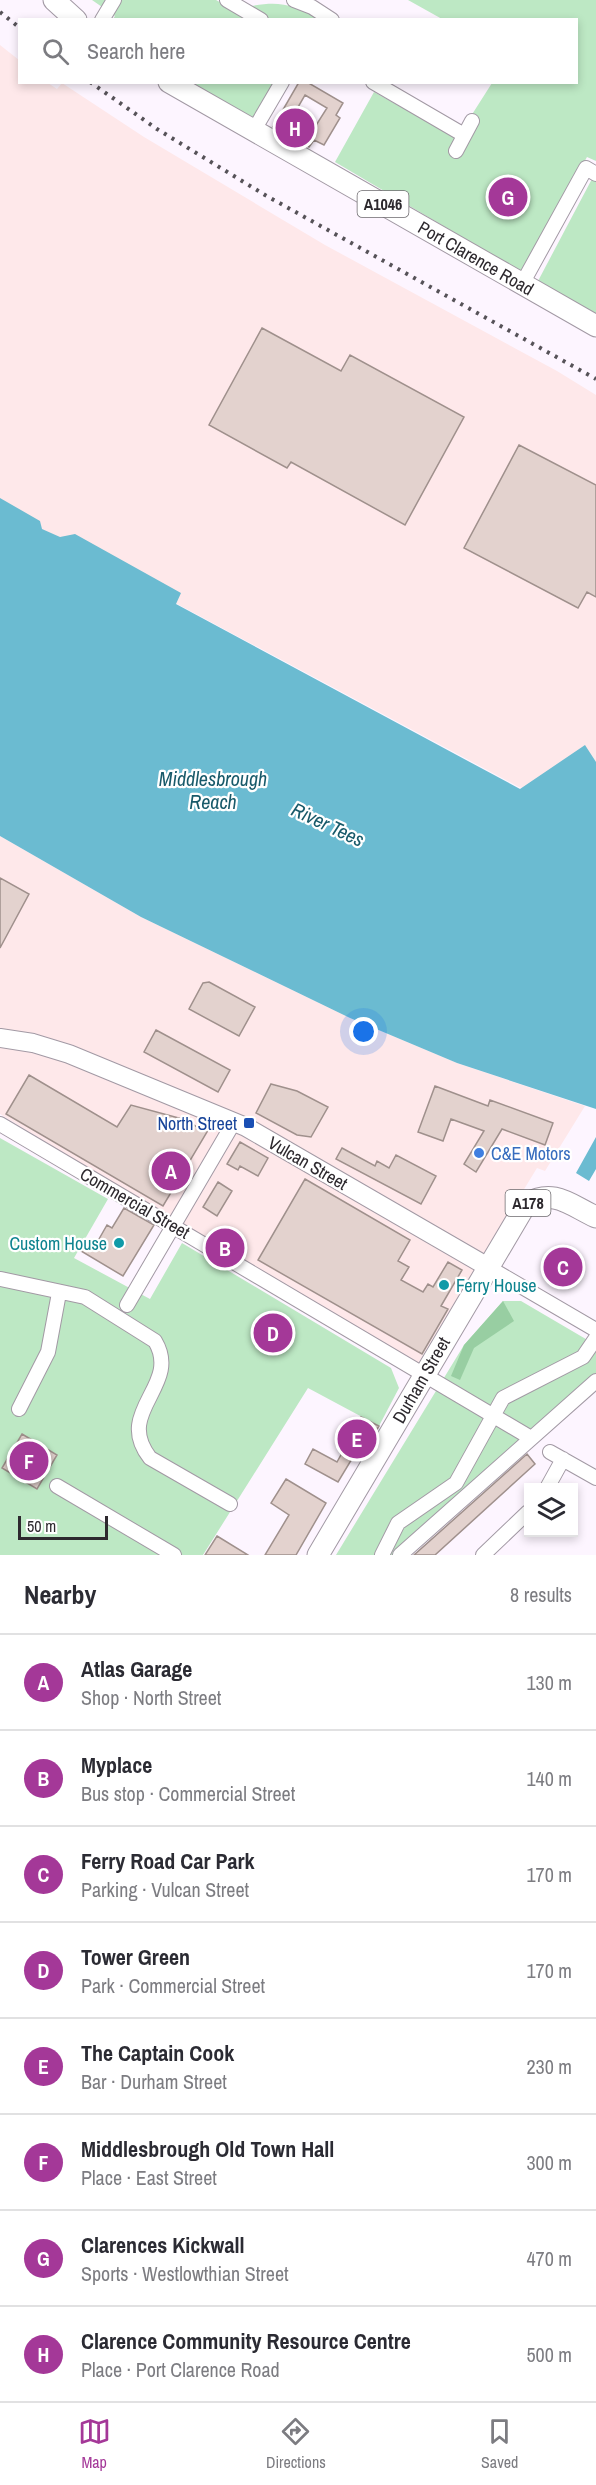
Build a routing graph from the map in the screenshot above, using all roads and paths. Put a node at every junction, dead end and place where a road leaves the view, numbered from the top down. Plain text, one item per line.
1 (54, 0) edge
2 (114, 0) edge
3 (294, 0) edge
4 (234, 1) edge
5 (326, 16) edge
6 (74, 18) edge
7 (103, 18) edge
8 (258, 18) edge
9 (173, 84) edge
10 (281, 84) edge
11 (376, 84) edge
12 (472, 121) dead end
13 (254, 130) junction
14 (464, 135) junction
15 (456, 151) dead end
16 (596, 174) edge
17 (522, 284) junction
18 (596, 326) edge
19 (0, 1038) edge
20 (234, 1122) junction
21 (0, 1124) edge
22 (596, 1217) edge
23 (173, 1226) junction
24 (488, 1267) junction
25 (1, 1279) edge
26 (59, 1293) junction
27 (127, 1305) dead end
28 (596, 1330) edge
29 (596, 1338) edge
30 (424, 1374) junction
31 (596, 1381) edge
32 (19, 1409) dead end
33 (492, 1415) junction
34 (531, 1438) junction
35 (550, 1452) dead end
36 (563, 1459) junction
37 (596, 1478) edge
38 (550, 1483) edge
39 (57, 1486) dead end
40 (230, 1504) dead end
41 (524, 1516) edge
42 (174, 1555) edge
43 (318, 1555) edge
44 (382, 1555) edge
45 (400, 1555) edge
46 (483, 1555) edge

1 - 6 main road
2 - 7 street
3 - 5 street
4 - 8 street
9 - 13 main road, Port Clarence Road / A1046
10 - 13 street
11 - 14 street
12 - 14 street
13 - 17 main road, Port Clarence Road / A1046
14 - 15 street
16 - 17 street
17 - 18 main road, Port Clarence Road / A1046
19 - 20 street, Vulcan Street
20 - 23 street
20 - 24 street, Vulcan Street
21 - 23 street, Commercial Street
22 - 24 main road, A178
23 - 27 street
23 - 30 street, Commercial Street
24 - 28 street, Vulcan Street
24 - 30 main road, Durham Street / A178
25 - 26 street
26 - 32 street
26 - 40 street
29 - 33 street
30 - 33 street, Commercial Street
30 - 43 main road, Durham Street / A178
31 - 34 street
33 - 34 street, Commercial Street
33 - 44 street
34 - 45 street
35 - 36 street
36 - 37 street
36 - 38 street
39 - 42 street
41 - 46 street

